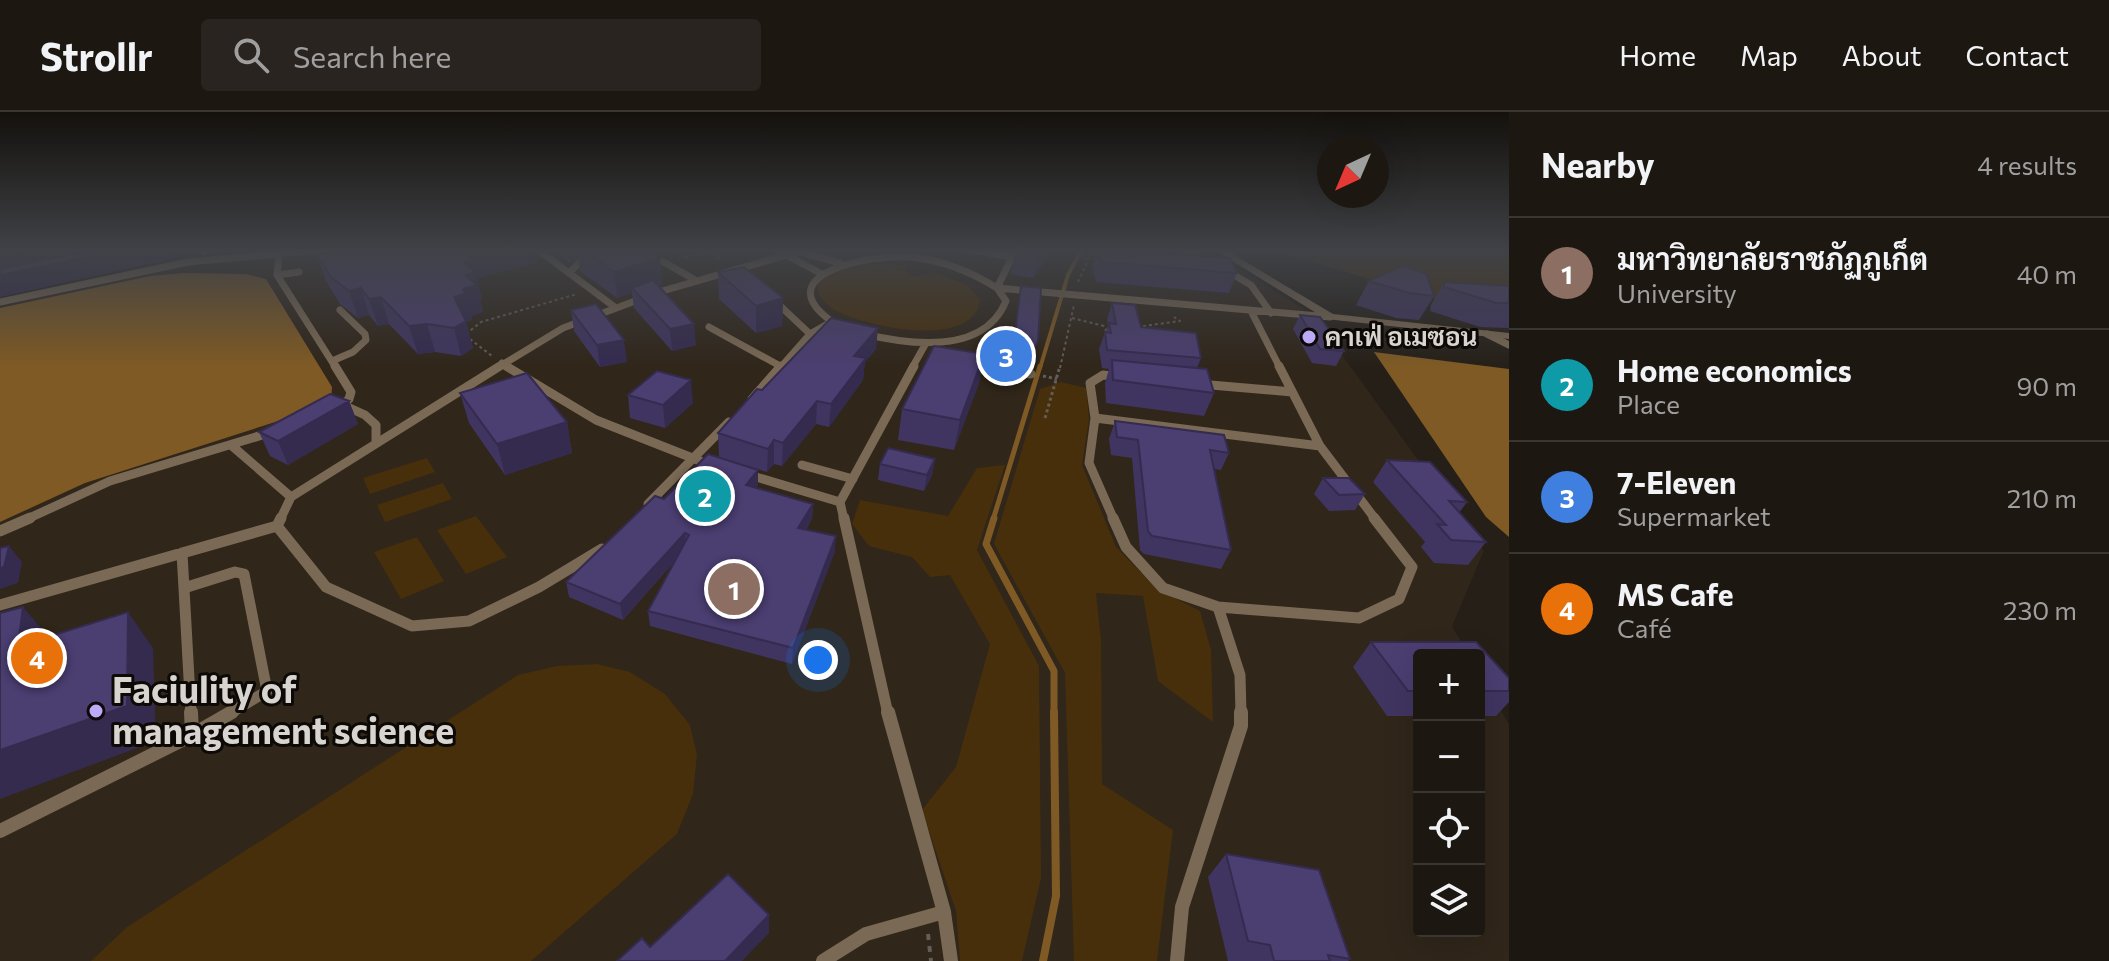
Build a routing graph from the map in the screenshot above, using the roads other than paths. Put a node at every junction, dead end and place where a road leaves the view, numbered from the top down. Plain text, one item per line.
1 (997, 288) edge
2 (63, 289) edge
3 (286, 289) edge
4 (590, 289) edge
5 (674, 289) edge
6 (810, 289) edge
7 (1004, 289) edge
8 (1251, 289) edge
9 (1283, 289) edge
10 (770, 297) edge
11 (0, 302) edge
12 (616, 308) junction
13 (340, 310) dead end
14 (1251, 311) junction
15 (1271, 313) junction
16 (1330, 317) junction
17 (831, 322) junction
18 (843, 326) edge
19 (709, 327) dead end
20 (855, 331) edge
21 (810, 334) junction
22 (1487, 334) junction
23 (1509, 336) edge
24 (926, 343) junction
25 (1509, 345) edge
26 (332, 361) junction
27 (502, 363) junction
28 (958, 363) edge
29 (782, 367) junction
30 (1031, 374) dead end
31 (1134, 378) edge
32 (1182, 382) edge
33 (1292, 392) junction
34 (343, 405) junction
35 (328, 413) edge
36 (1095, 418) junction
37 (289, 426) edge
38 (376, 441) junction
39 (231, 445) junction
40 (1320, 446) junction
41 (694, 459) junction
42 (708, 463) edge
43 (802, 465) dead end
44 (735, 471) edge
45 (853, 479) junction
46 (291, 497) junction
47 (840, 502) junction
48 (644, 508) edge
49 (277, 526) junction
50 (0, 531) edge
51 (611, 541) edge
52 (182, 553) junction
53 (184, 588) junction
54 (0, 605) edge
55 (1218, 607) junction
56 (192, 735) junction
57 (0, 831) edge
58 (944, 912) junction
59 (823, 961) edge
60 (951, 961) edge
61 (1177, 961) edge

1 - 24 lane
2 - 11 lane
3 - 26 lane
4 - 12 lane
5 - 12 lane
6 - 17 lane
7 - 14 lane
8 - 15 lane
9 - 16 street
10 - 21 lane
12 - 27 lane
13 - 26 lane
14 - 15 lane
14 - 33 lane
15 - 16 lane
16 - 22 street
17 - 18 lane
17 - 21 lane
19 - 29 lane
20 - 24 lane
21 - 29 lane
22 - 23 street
22 - 25 lane
24 - 45 lane
26 - 34 lane
27 - 38 lane
27 - 41 lane
28 - 30 lane
29 - 41 lane
31 - 36 lane
32 - 33 lane
33 - 40 lane
34 - 35 lane
34 - 38 lane
36 - 40 lane
36 - 55 lane
37 - 39 lane
38 - 46 lane
39 - 46 lane
39 - 50 lane
40 - 55 lane
41 - 42 lane
41 - 48 lane
43 - 45 lane
44 - 47 lane
45 - 47 lane
46 - 49 lane
47 - 58 lane
49 - 51 lane
49 - 52 lane
52 - 53 lane
52 - 54 lane
53 - 56 lane
53 - 56 lane
55 - 61 lane
56 - 57 lane
58 - 59 lane
58 - 60 lane

